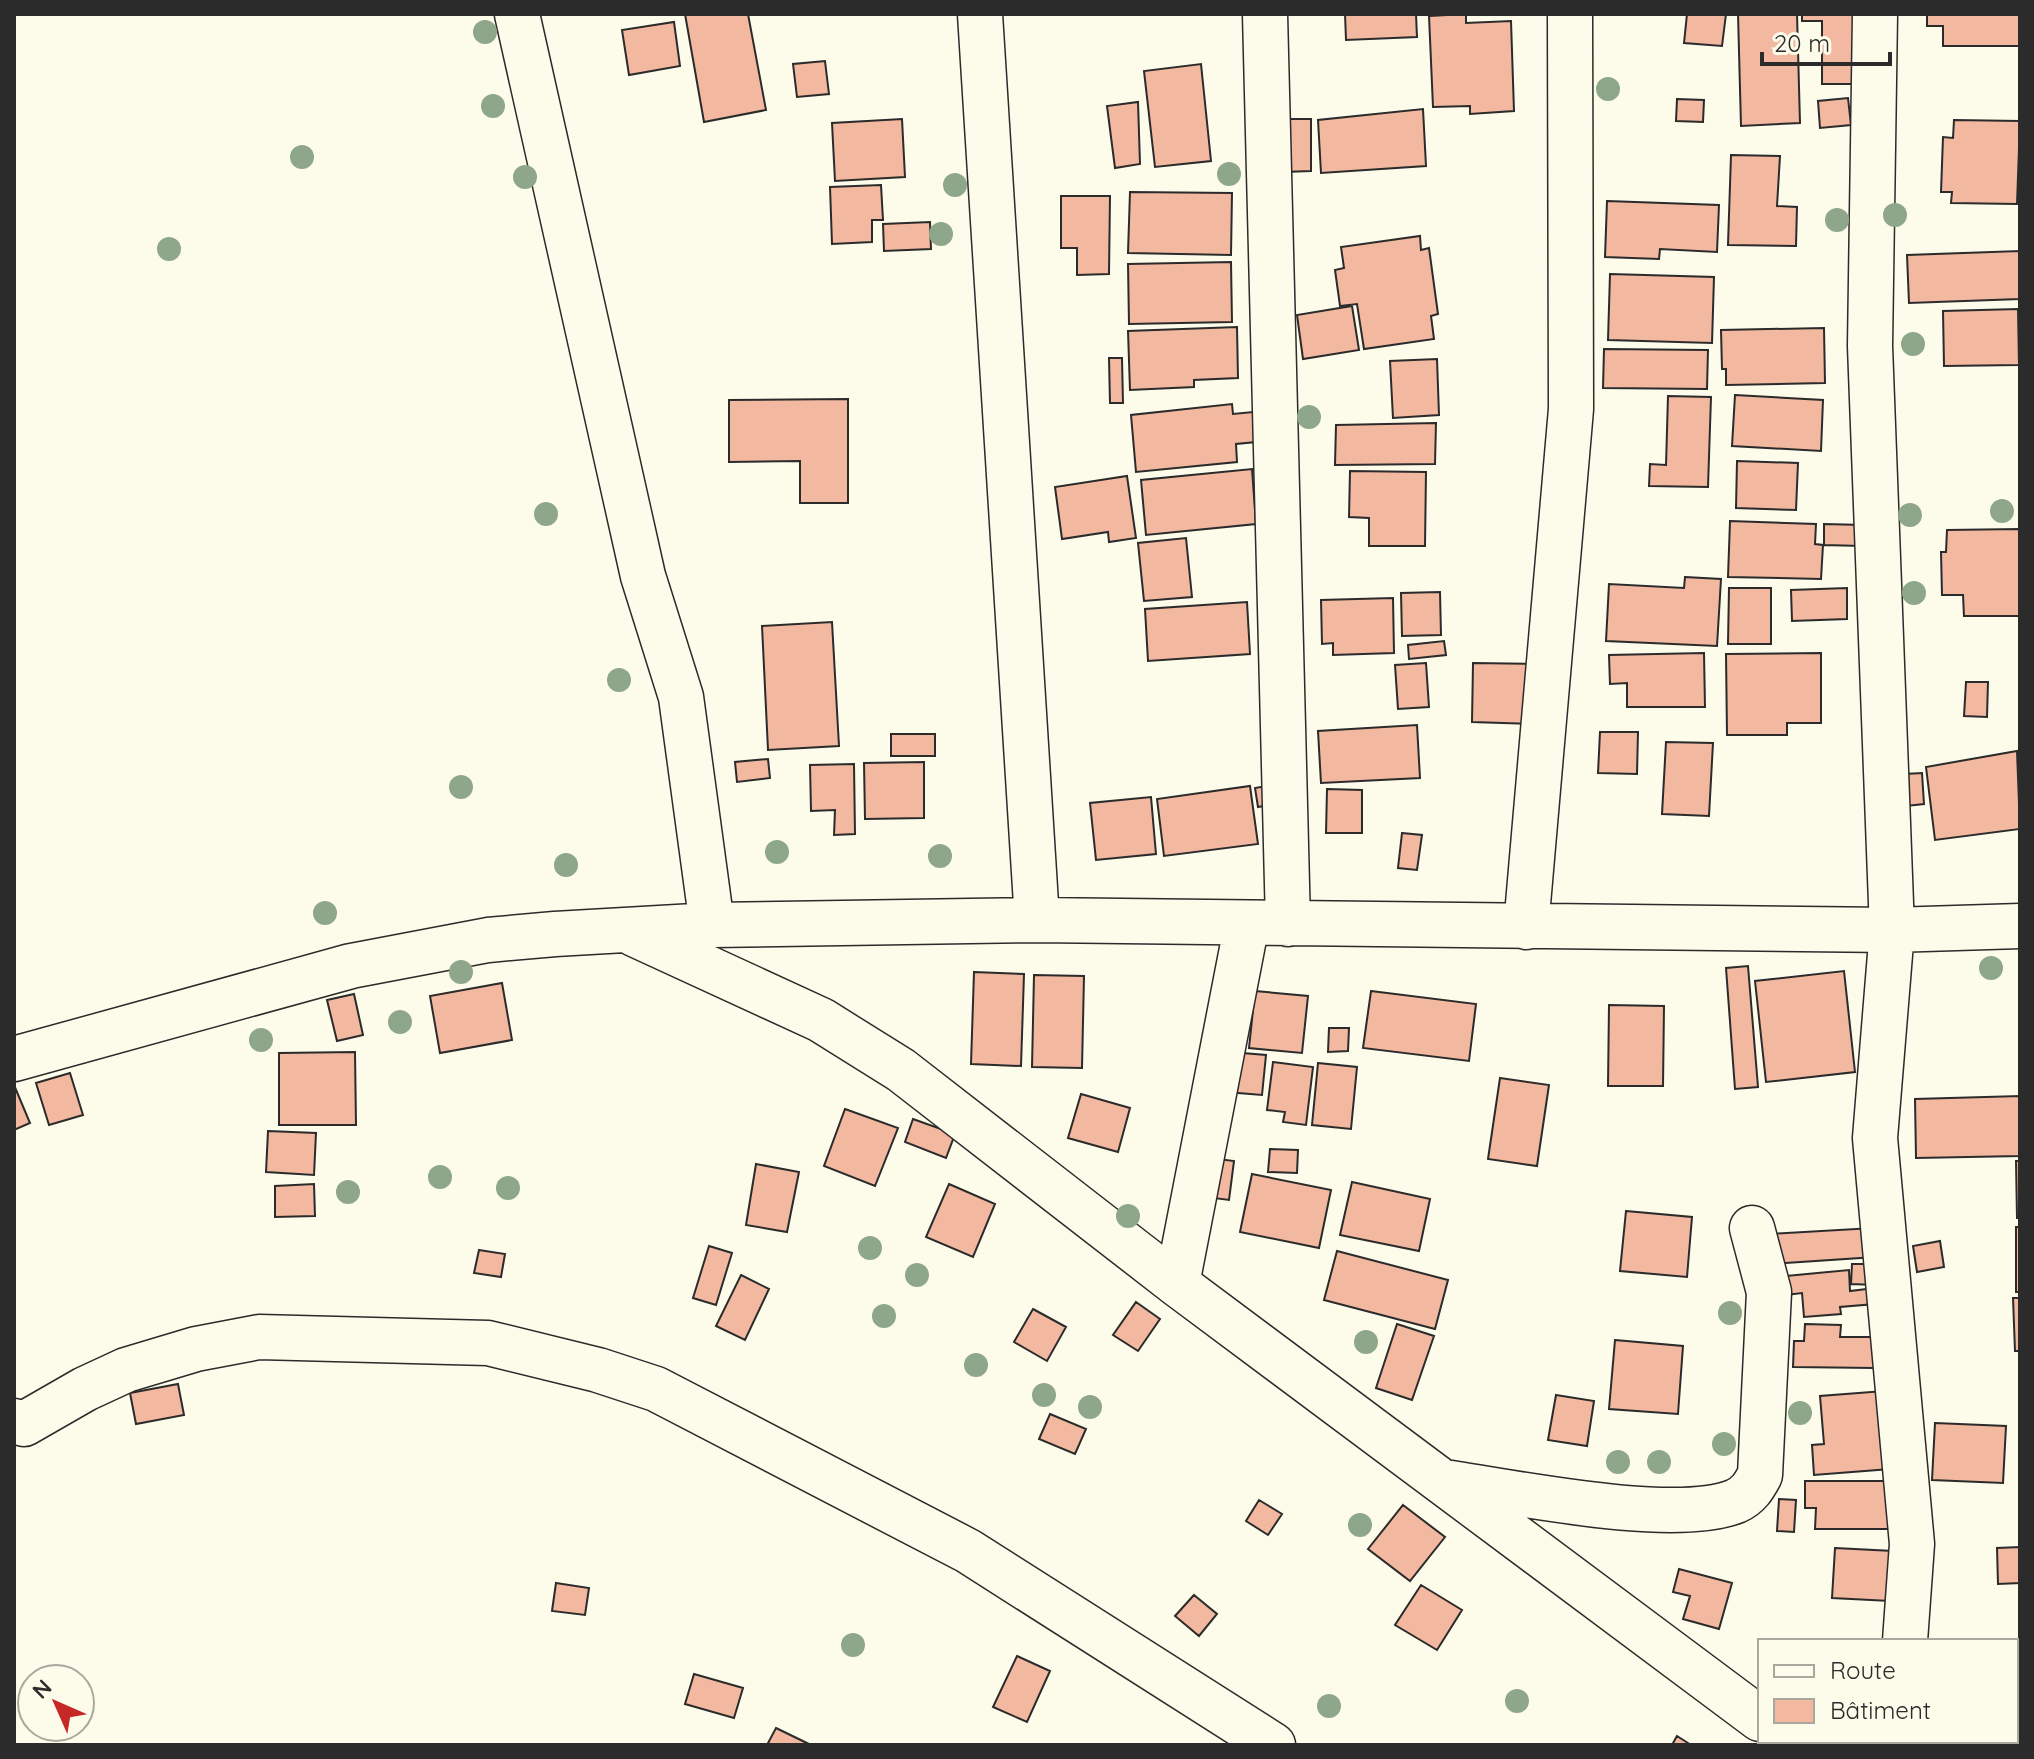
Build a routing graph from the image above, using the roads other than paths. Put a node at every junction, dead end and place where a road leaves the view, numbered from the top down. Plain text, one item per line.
1 (517, 14) edge
2 (980, 14) edge
3 (1265, 14) edge
4 (1570, 14) edge
5 (1875, 14) edge
6 (1037, 920) junction
7 (1268, 923) junction
8 (712, 925) junction
9 (2020, 926) edge
10 (1526, 927) junction
11 (1892, 930) junction
12 (628, 931) junction
13 (14, 1059) edge
14 (1752, 1228) dead end
15 (1177, 1284) junction
16 (14, 1421) edge
17 (1442, 1481) junction
18 (1905, 1639) edge
19 (1758, 1718) edge
20 (1273, 1745) edge

1 - 8 street
2 - 6 street
3 - 7 street
4 - 10 street
5 - 11 street
6 - 7 street
6 - 8 street
7 - 10 street
7 - 15 street
8 - 12 street
9 - 11 street
10 - 11 street
11 - 18 street
12 - 13 street
12 - 15 street
14 - 17 street
15 - 17 street
16 - 20 street
17 - 19 street

